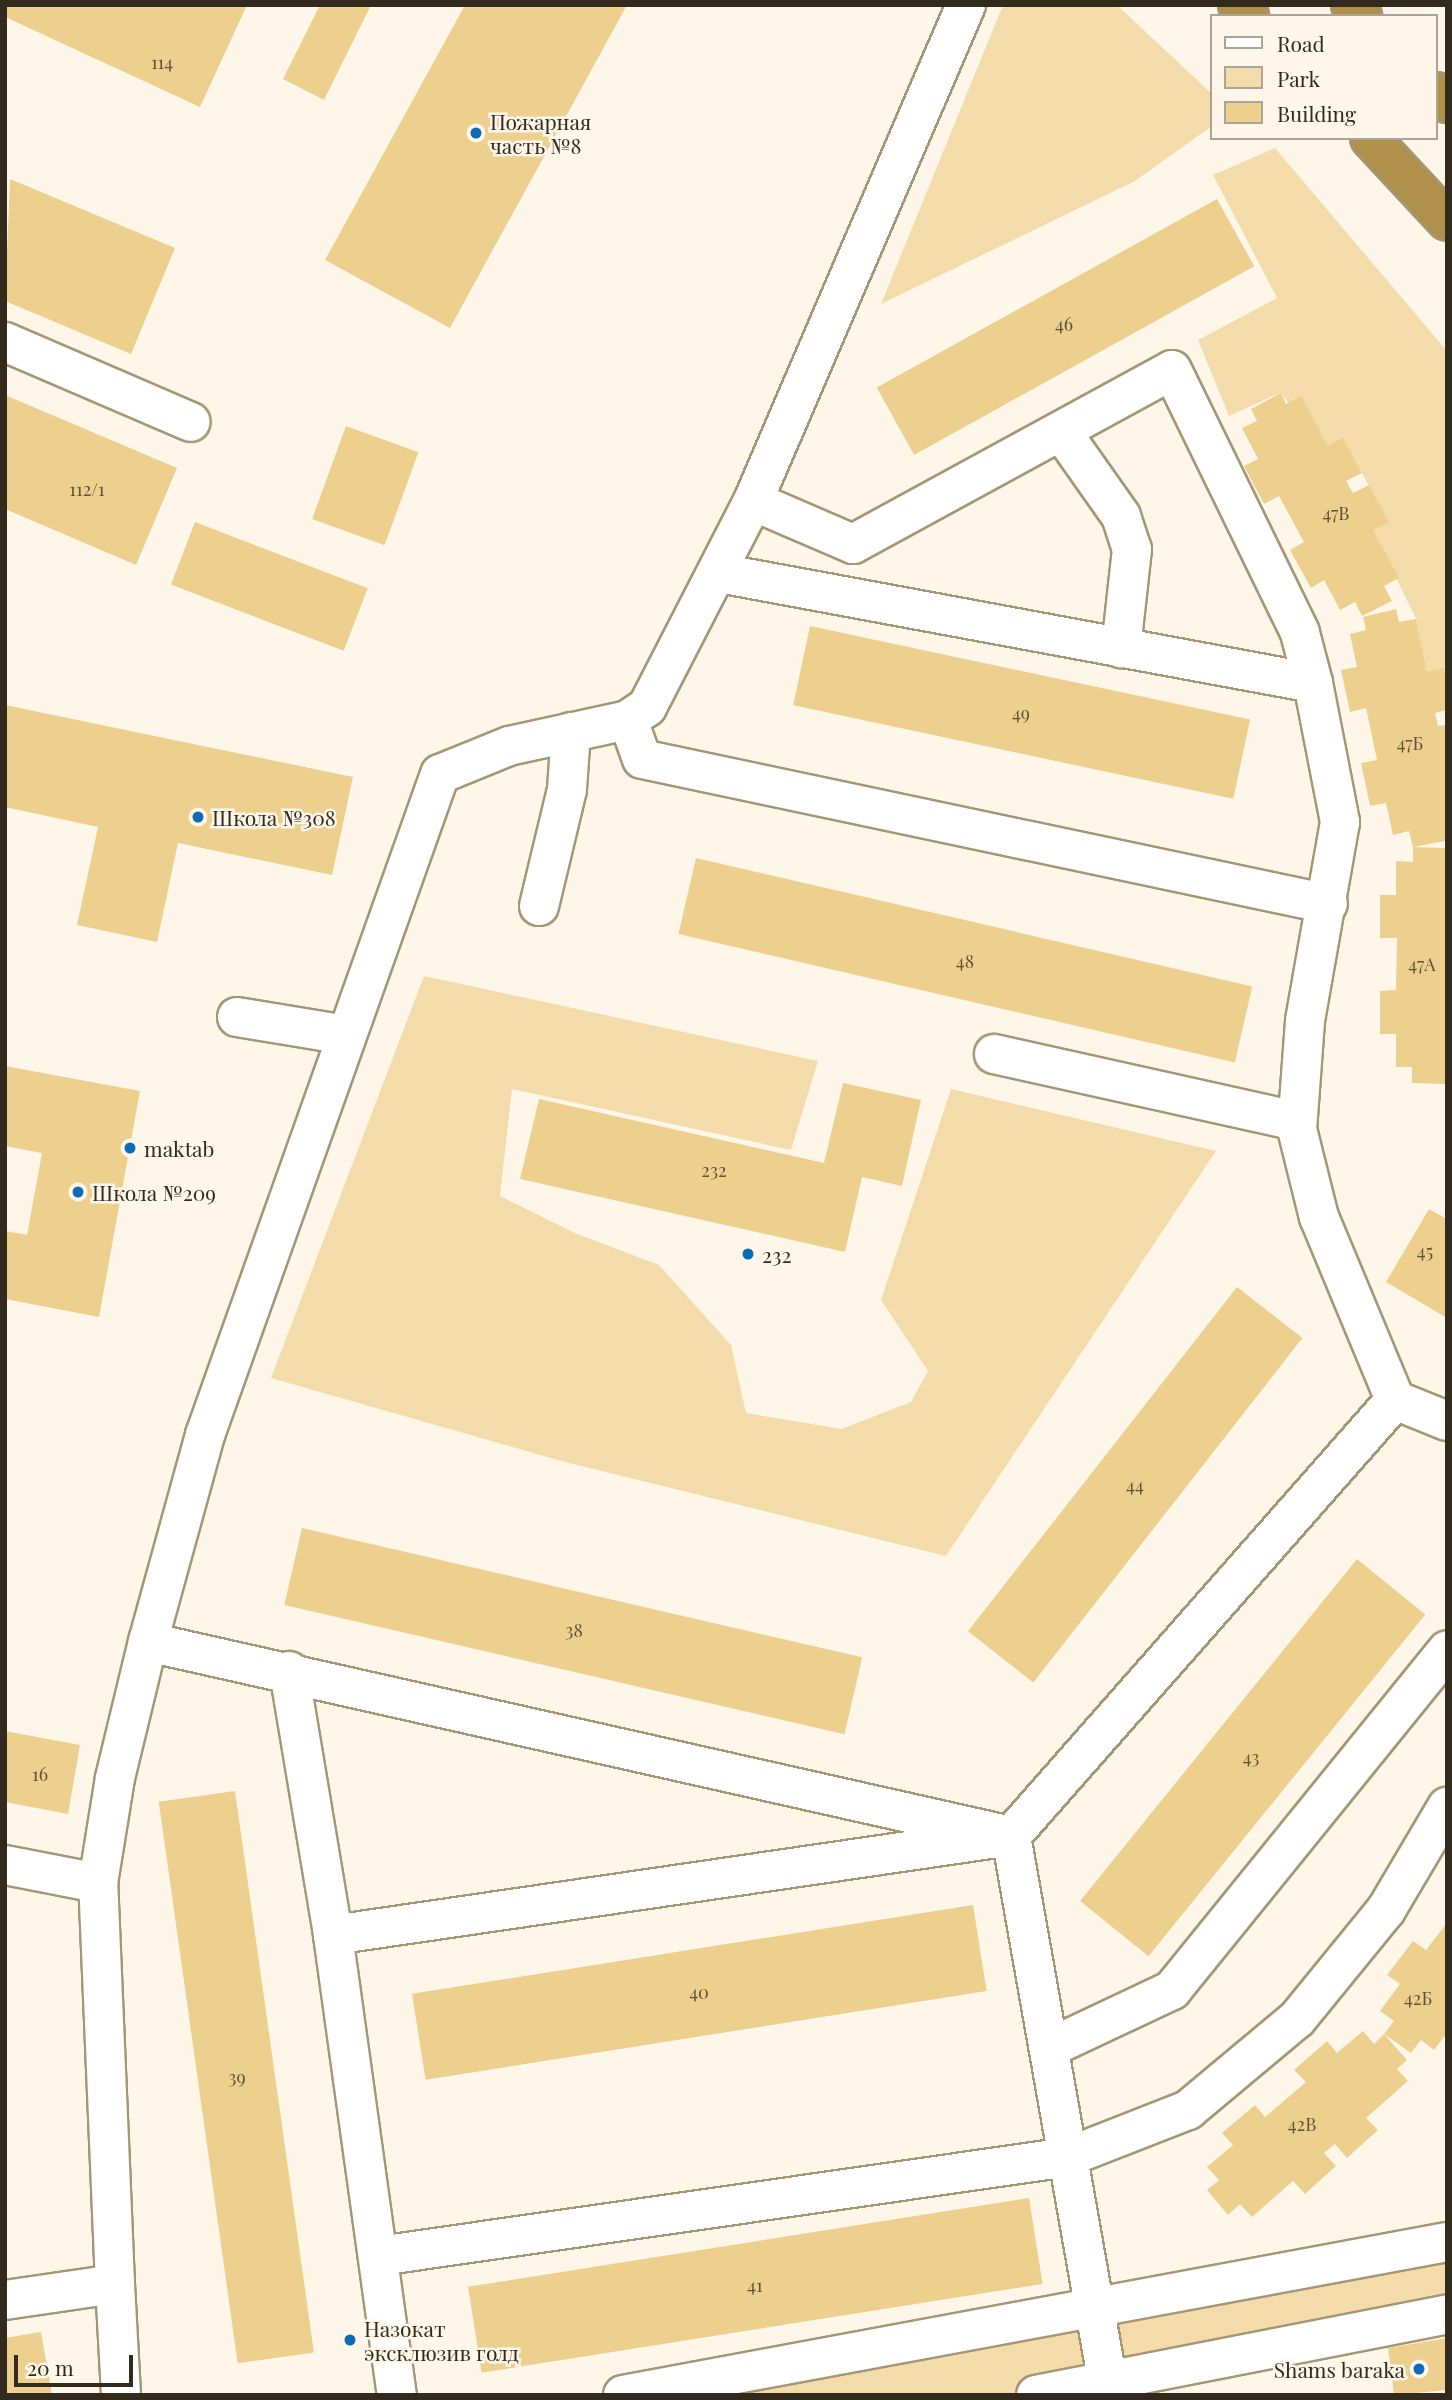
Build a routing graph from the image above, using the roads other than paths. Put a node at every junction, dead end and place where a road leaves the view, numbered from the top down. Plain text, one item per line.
1 (966, 5) edge
2 (1372, 140) edge
3 (1447, 221) edge
4 (5, 342) edge
5 (191, 422) dead end
6 (1061, 431) junction
7 (753, 501) junction
8 (719, 573) junction
9 (1121, 648) junction
10 (1313, 683) junction
11 (628, 720) junction
12 (571, 732) junction
13 (1328, 904) junction
14 (539, 906) dead end
15 (237, 1017) dead end
16 (347, 1035) junction
17 (994, 1054) dead end
18 (1297, 1121) junction
19 (1395, 1399) junction
20 (1447, 1421) edge
21 (148, 1642) junction
22 (1447, 1650) edge
23 (289, 1671) junction
24 (1447, 1807) edge
25 (1011, 1836) junction
26 (5, 1865) edge
27 (98, 1883) junction
28 (333, 1935) junction
29 (1049, 2048) junction
30 (1068, 2157) junction
31 (1447, 2242) edge
32 (379, 2256) junction
33 (115, 2284) junction
34 (5, 2300) edge
35 (1094, 2311) junction
36 (1447, 2314) edge
37 (1109, 2387) edge
38 (121, 2395) edge
39 (397, 2395) edge
40 (623, 2395) edge
41 (1037, 2395) edge

1 - 7 street
2 - 3 highway
4 - 5 street
6 - 7 street
6 - 9 street
6 - 10 street
7 - 8 street
8 - 9 street
8 - 11 street
9 - 10 street
10 - 13 street
11 - 12 street
11 - 13 street
12 - 14 street
12 - 16 street
13 - 18 street
15 - 16 street
16 - 21 street
17 - 18 street
18 - 19 street
19 - 20 street
19 - 25 street
21 - 23 street
21 - 27 street
22 - 29 street
23 - 25 street
23 - 28 street
24 - 30 street
25 - 28 street
25 - 29 street
26 - 27 street
27 - 33 street
28 - 32 street
29 - 30 street
30 - 32 street
30 - 35 street
31 - 35 street
32 - 39 street
33 - 34 street
33 - 38 street
35 - 37 street
35 - 40 street
36 - 37 street
37 - 41 street

